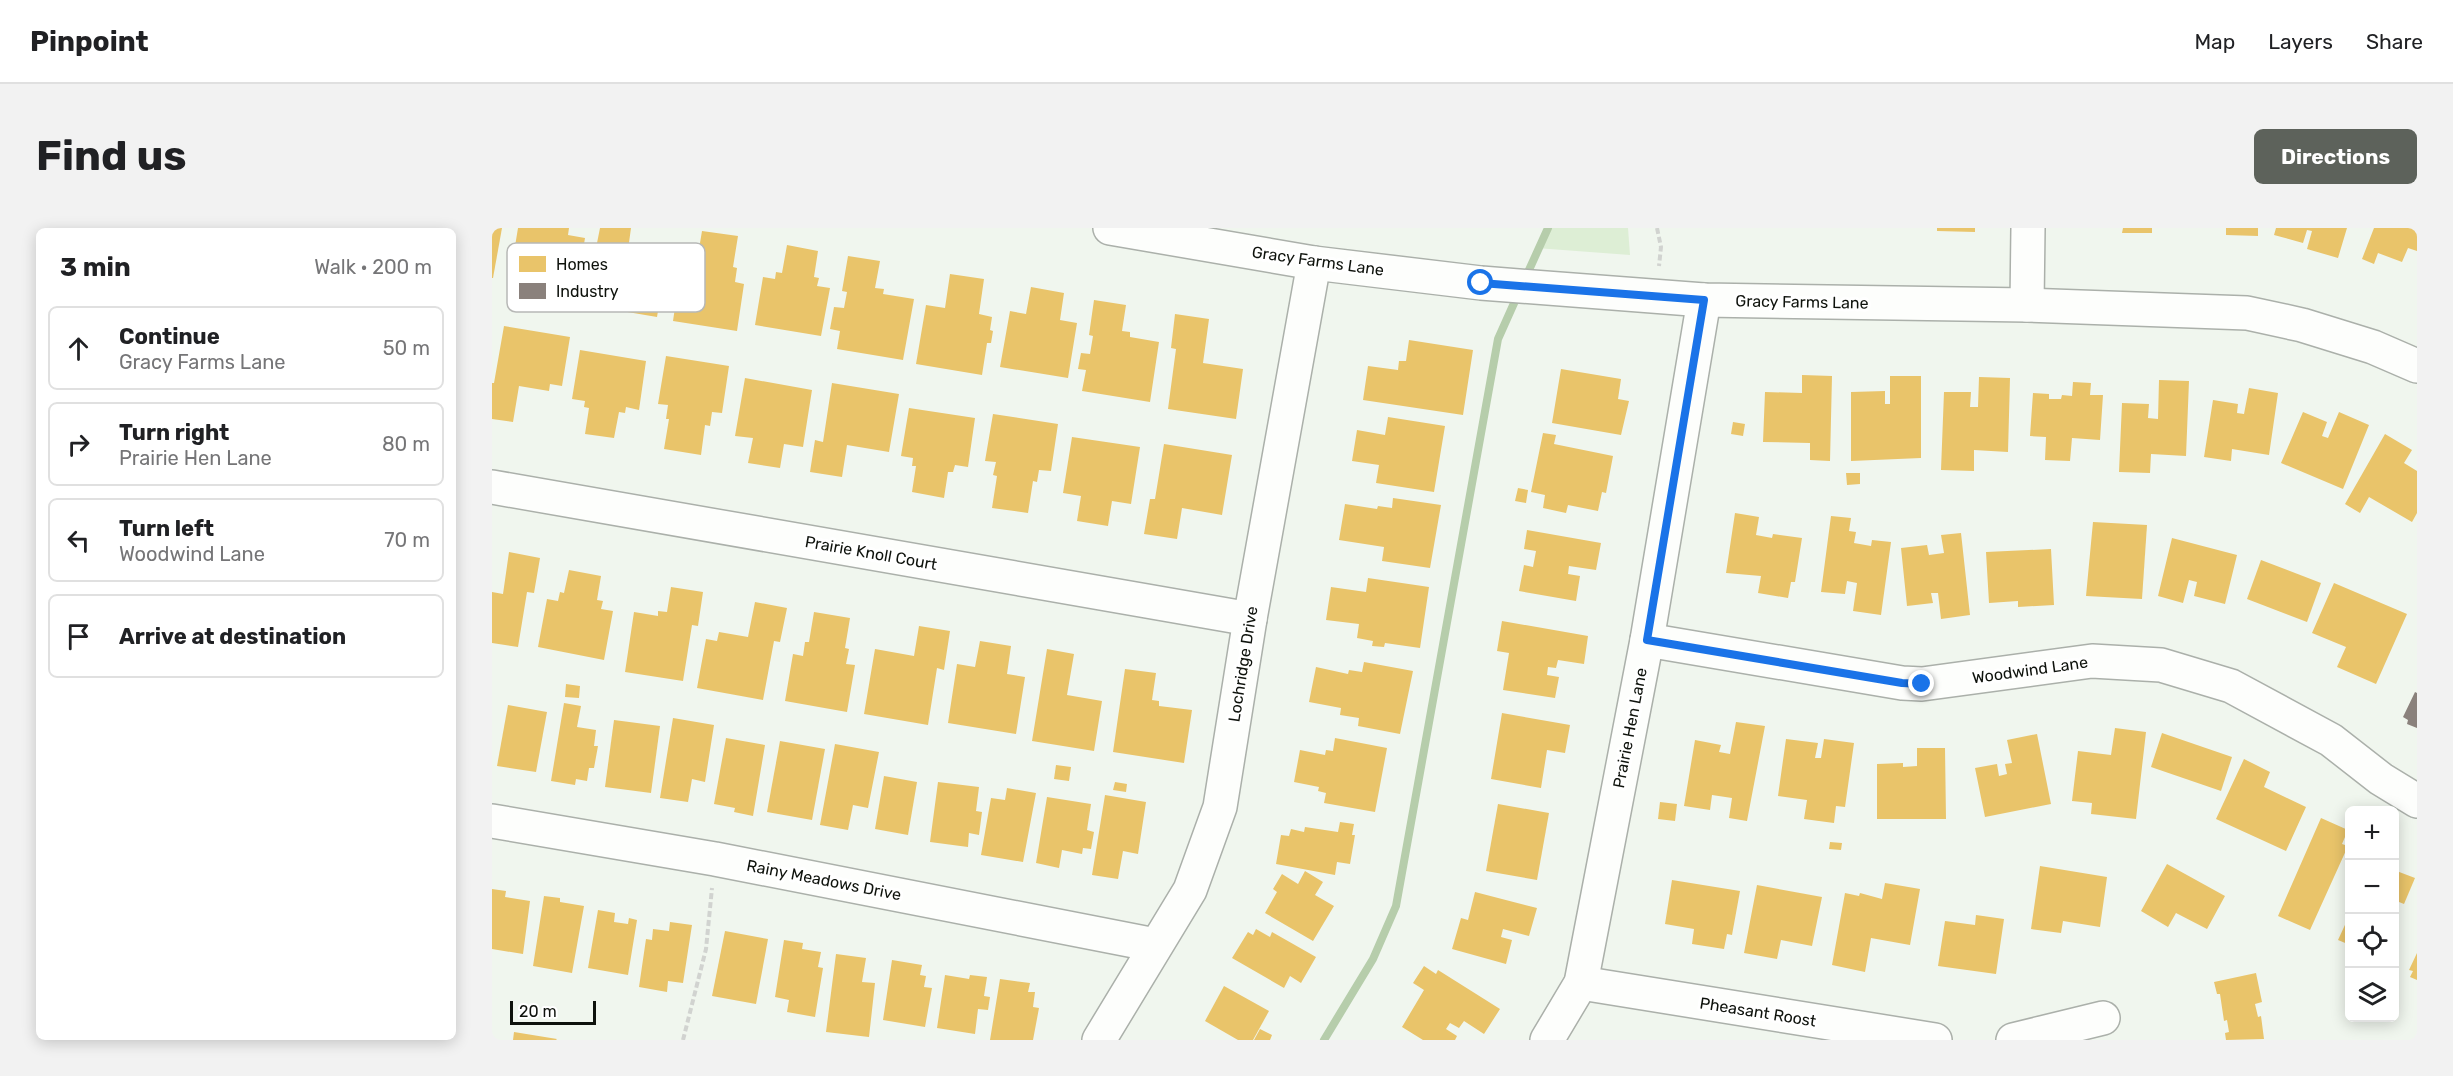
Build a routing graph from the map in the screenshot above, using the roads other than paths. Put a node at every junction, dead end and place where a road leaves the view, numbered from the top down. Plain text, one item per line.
1 (1110, 228) edge
2 (2028, 228) edge
3 (1314, 263) junction
4 (1704, 300) junction
5 (2027, 305) junction
6 (2417, 366) edge
7 (492, 487) edge
8 (1250, 619) junction
9 (1647, 640) junction
10 (2417, 801) edge
11 (492, 821) edge
12 (1155, 945) junction
13 (1581, 982) junction
14 (2103, 1018) dead end
15 (1099, 1040) edge
16 (1547, 1040) edge
17 (1935, 1040) edge
18 (2013, 1040) edge

1 - 3 street, Gracy Farms Lane
2 - 5 street
3 - 4 street, Gracy Farms Lane
3 - 8 street, Lochridge Drive
4 - 5 street, Gracy Farms Lane
4 - 9 street, Prairie Hen Lane
5 - 6 street, Gracy Farms Lane
7 - 8 street, Prairie Knoll Court
8 - 12 street, Lochridge Drive
9 - 10 street, Woodwind Lane
9 - 13 street, Prairie Hen Lane
11 - 12 street, Rainy Meadows Drive
12 - 15 street, Lochridge Drive
13 - 16 street, Prairie Hen Lane
13 - 17 street, Pheasant Roost
14 - 18 street

